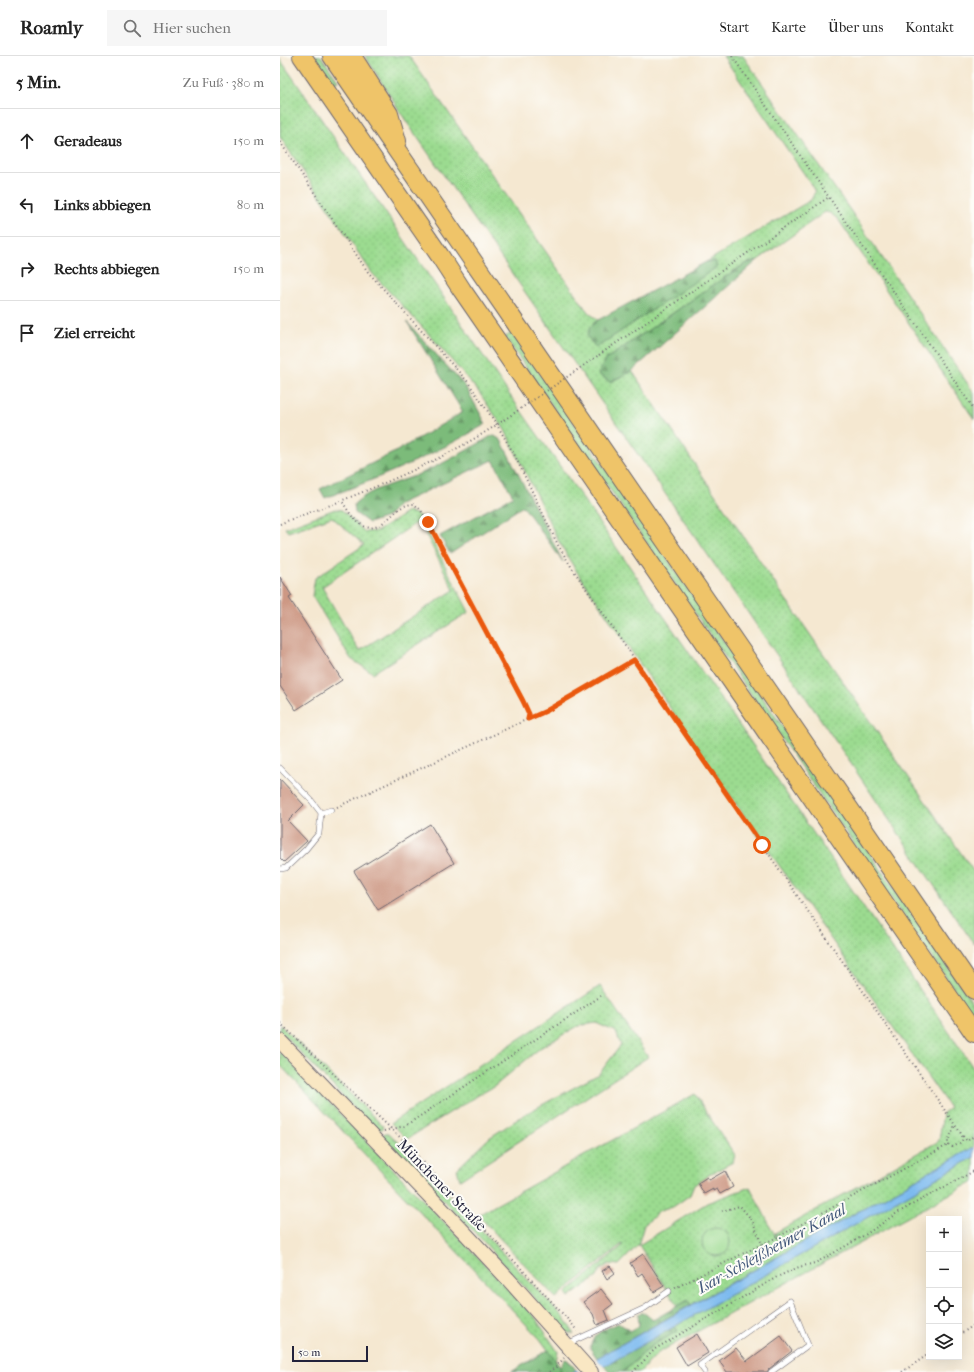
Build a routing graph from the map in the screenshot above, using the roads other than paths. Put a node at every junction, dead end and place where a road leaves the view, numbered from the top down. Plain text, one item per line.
1 (302, 56) edge
2 (332, 56) edge
3 (352, 56) edge
4 (404, 161) junction
5 (280, 768) edge
6 (331, 810) road end
7 (320, 813) junction
8 (280, 869) edge
9 (974, 990) edge
10 (974, 1033) edge
11 (280, 1040) edge
12 (669, 1291) road end
13 (572, 1350) junction
14 (591, 1372) edge
15 (705, 1372) edge
16 (771, 1372) edge

1 - 10 highway
2 - 4 highway
3 - 4 highway
4 - 9 highway
5 - 7 lane
6 - 7 lane
7 - 8 lane
11 - 13 main road, Münchener Straße
12 - 13 lane
13 - 14 main road, Münchener Straße
15 - 16 lane

